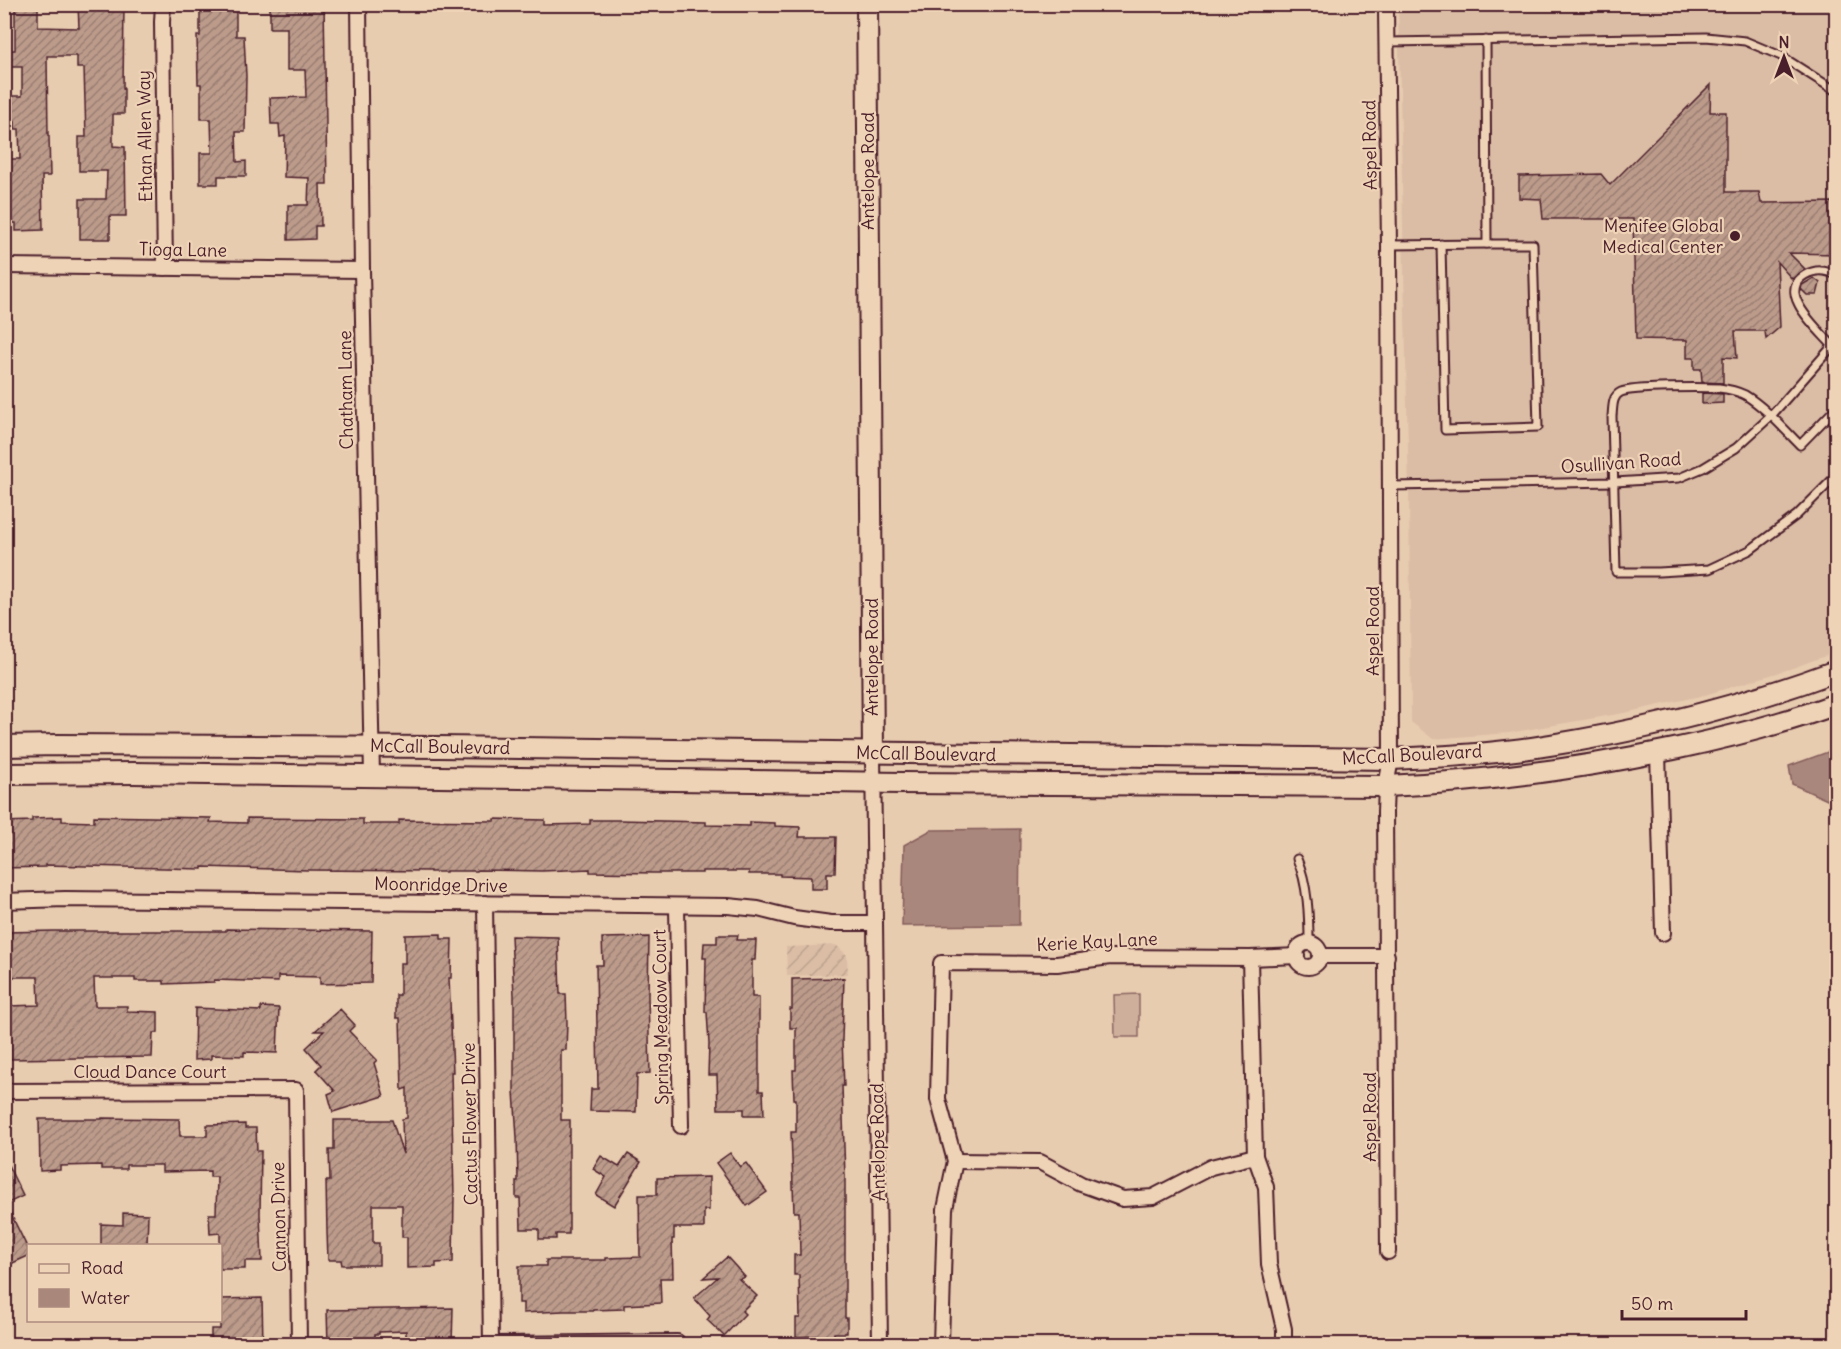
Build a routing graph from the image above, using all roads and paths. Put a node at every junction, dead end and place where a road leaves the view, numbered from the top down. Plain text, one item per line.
1 (163, 4) edge
2 (359, 4) edge
3 (867, 4) edge
4 (1386, 10) dead end
5 (1486, 40) junction
6 (1386, 42) junction
7 (1836, 91) edge
8 (1441, 244) junction
9 (1487, 244) junction
10 (1389, 245) junction
11 (4, 266) edge
12 (165, 268) junction
13 (362, 270) junction
14 (1836, 275) edge
15 (1834, 343) edge
16 (1836, 408) edge
17 (1771, 416) junction
18 (1836, 476) edge
19 (1615, 482) junction
20 (1391, 486) junction
21 (1836, 671) edge
22 (1836, 704) edge
23 (4, 746) edge
24 (371, 747) junction
25 (1658, 752) junction
26 (873, 753) junction
27 (1391, 759) junction
28 (4, 774) edge
29 (372, 776) junction
30 (873, 783) junction
31 (1386, 786) junction
32 (1297, 859) dead end
33 (4, 901) edge
34 (485, 903) junction
35 (677, 907) junction
36 (875, 923) junction
37 (1663, 933) dead end
38 (1309, 943) junction
39 (1297, 956) junction
40 (1320, 956) junction
41 (1387, 956) junction
42 (1250, 958) junction
43 (4, 1090) edge
44 (296, 1090) joint
45 (681, 1126) dead end
46 (1255, 1156) junction
47 (955, 1161) junction
48 (1388, 1252) dead end
49 (299, 1344) edge
50 (491, 1344) edge
51 (678, 1344) edge
52 (880, 1344) edge
53 (941, 1344) edge
54 (1284, 1344) edge

1 - 12 street, Ethan Allen Way
2 - 13 street, Chatham Lane
3 - 26 main road, Antelope Road
4 - 6 street, Aspel Road
5 - 6 lane
5 - 7 lane
5 - 9 lane
6 - 10 street, Aspel Road
8 - 9 lane
8 - 9 lane
8 - 10 lane
10 - 20 street, Aspel Road
11 - 12 street, Tioga Lane
12 - 13 street, Tioga Lane
13 - 24 street, Chatham Lane
14 - 15 lane
15 - 17 lane, Osullivan Road
16 - 17 lane
17 - 19 lane, Osullivan Road
17 - 19 lane
18 - 19 lane
19 - 20 lane, Osullivan Road
20 - 27 street, Aspel Road
21 - 27 main road, McCall Boulevard
22 - 25 main road, McCall Boulevard
23 - 24 main road, McCall Boulevard
24 - 26 main road, McCall Boulevard
24 - 29 street, Chatham Lane
25 - 31 main road, McCall Boulevard
25 - 37 street
26 - 27 main road, McCall Boulevard
26 - 30 street, Antelope Road
27 - 31 street, Aspel Road
28 - 29 main road, McCall Boulevard
29 - 30 main road, McCall Boulevard
30 - 31 main road, McCall Boulevard
30 - 36 street, Antelope Road
31 - 41 street, Aspel Road
32 - 38 lane
33 - 34 street, Moonridge Drive
34 - 35 street, Moonridge Drive
34 - 50 street, Cactus Flower Drive
35 - 36 street, Moonridge Drive
35 - 45 street, Spring Meadow Court
36 - 52 street, Antelope Road
38 - 39 street
38 - 40 street
39 - 40 street
39 - 42 street
40 - 41 street
41 - 48 street, Aspel Road
42 - 46 street
42 - 47 street, Kerie Kay Lane
43 - 44 street, Cloud Dance Court
44 - 49 street, Cannon Drive
46 - 47 street
46 - 54 street
47 - 53 street, Kerie Kay Lane
50 - 51 street

